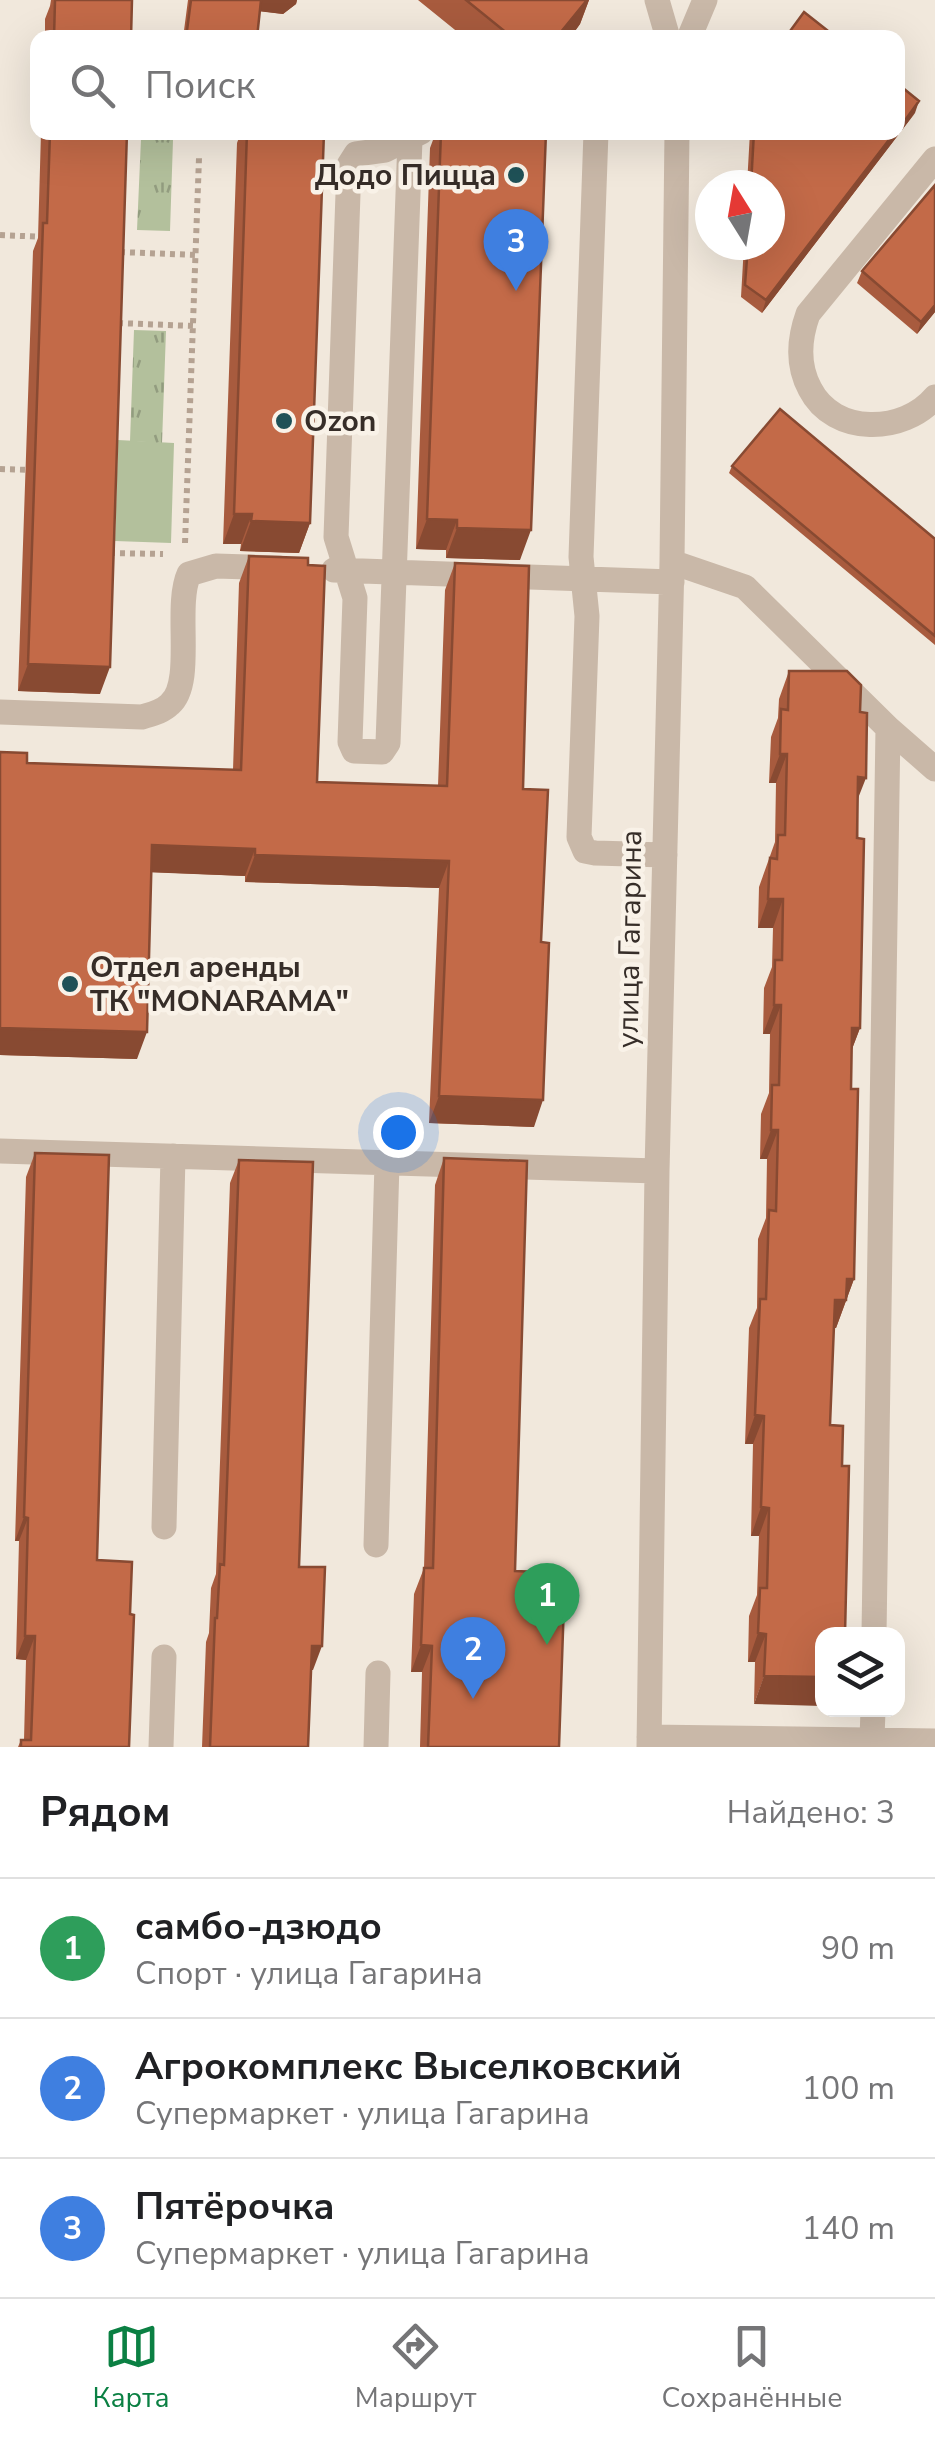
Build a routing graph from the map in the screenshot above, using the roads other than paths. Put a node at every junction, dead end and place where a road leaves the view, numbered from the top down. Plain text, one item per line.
1 (657, 0) edge
2 (682, 0) edge
3 (705, 0) edge
4 (666, 30) edge
5 (680, 30) edge
6 (692, 30) edge
7 (406, 140) edge
8 (415, 140) edge
9 (596, 140) edge
10 (677, 140) edge
11 (935, 159) edge
12 (935, 397) edge
13 (346, 570) junction
14 (394, 572) junction
15 (672, 572) junction
16 (583, 578) junction
17 (0, 712) edge
18 (888, 728) junction
19 (935, 769) edge
20 (665, 855) junction
21 (0, 1150) edge
22 (174, 1156) junction
23 (387, 1164) junction
24 (657, 1171) junction
25 (164, 1528) dead end
26 (376, 1545) dead end
27 (874, 1627) edge
28 (164, 1656) dead end
29 (378, 1673) dead end
30 (872, 1717) edge
31 (872, 1739) junction
32 (935, 1741) edge
33 (649, 1742) edge
34 (162, 1747) edge
35 (376, 1747) edge

1 - 4 street
2 - 5 street
3 - 6 street
7 - 13 street
8 - 14 street
9 - 16 street
10 - 15 street, улица Гагарина
11 - 12 street
13 - 14 street
13 - 14 street
13 - 17 street
14 - 16 street
15 - 16 street
15 - 18 street
15 - 20 street, улица Гагарина
16 - 20 street
18 - 19 street
18 - 27 street
20 - 24 street, улица Гагарина
21 - 22 street
22 - 23 street
22 - 25 street
23 - 24 street
23 - 26 street
24 - 33 street, улица Гагарина
28 - 34 street
29 - 35 street
30 - 31 street
31 - 32 street
31 - 33 street

